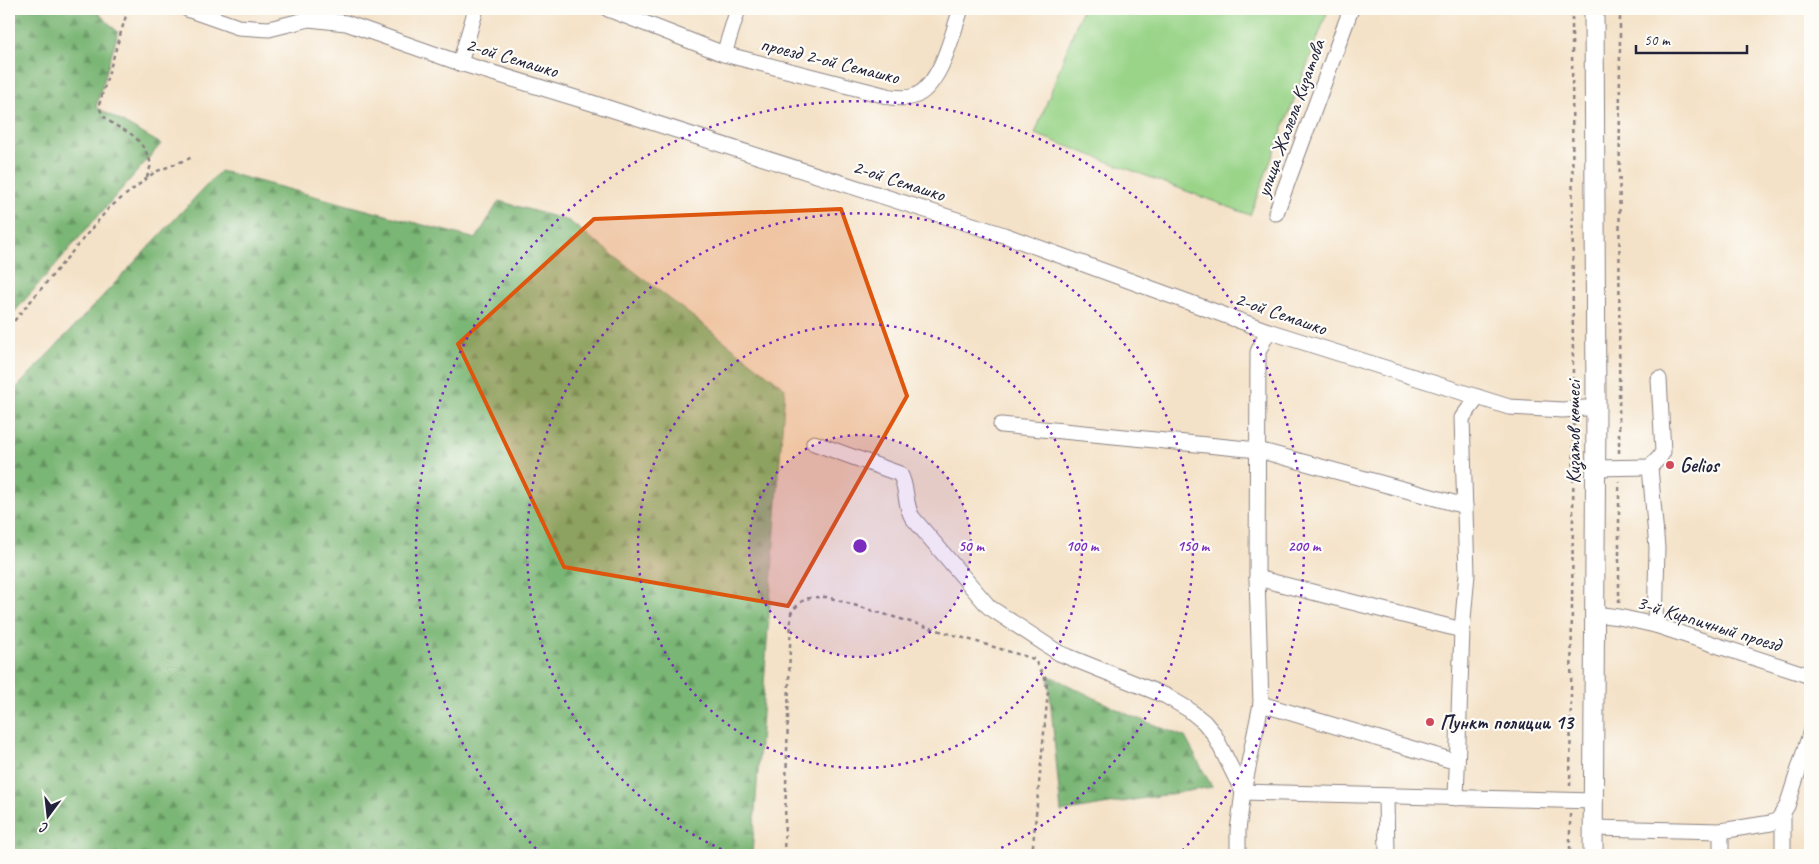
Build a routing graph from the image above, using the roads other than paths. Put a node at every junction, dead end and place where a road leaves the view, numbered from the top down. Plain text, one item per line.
1 (187, 9) edge
2 (476, 9) edge
3 (608, 9) edge
4 (738, 9) edge
5 (961, 9) edge
6 (1351, 9) edge
7 (1594, 9) edge
8 (724, 54) junction
9 (460, 63) junction
10 (1276, 213) dead end
11 (1268, 331) junction
12 (1659, 379) dead end
13 (1478, 397) junction
14 (1596, 407) junction
15 (1001, 425) dead end
16 (814, 443) dead end
17 (1258, 450) junction
18 (1650, 467) junction
19 (1595, 468) junction
20 (1465, 506) junction
21 (1256, 578) junction
22 (1594, 614) junction
23 (1655, 625) junction
24 (1462, 630) junction
25 (1810, 676) edge
26 (1261, 704) junction
27 (1810, 734) edge
28 (1457, 762) junction
29 (1243, 792) junction
30 (1386, 797) junction
31 (1456, 798) junction
32 (1594, 801) junction
33 (1783, 813) junction
34 (1593, 828) junction
35 (1721, 832) junction
36 (1238, 855) edge
37 (1387, 855) edge
38 (1593, 855) edge
39 (1721, 855) edge
40 (1783, 855) edge

1 - 9 street, 2-ой Семашко
2 - 9 street
3 - 8 street, проезд 2-ой Семашко
4 - 8 street
5 - 8 street, проезд 2-ой Семашко
6 - 10 street, улица Жалела Кизатова
7 - 14 main road, Кизатов көшесі
9 - 11 street, 2-ой Семашко
11 - 13 street, 2-ой Семашко
11 - 17 street
12 - 18 street
13 - 14 street, 2-ой Семашко
13 - 20 street
14 - 19 main road, Кизатов көшесі
15 - 17 street
16 - 29 street
17 - 20 street
17 - 21 street
18 - 19 street
18 - 23 street
19 - 22 main road, Кизатов көшесі
20 - 24 street
21 - 24 street
21 - 26 street
22 - 23 street, 3-й Кирпичный проезд
22 - 32 main road, Кизатов көшесі
23 - 25 street, 3-й Кирпичный проезд
24 - 28 street
26 - 28 street
26 - 29 street
27 - 33 street
28 - 31 street
29 - 30 street
29 - 36 street
30 - 31 street
30 - 37 street
31 - 32 street
32 - 34 main road, Кизатов көшесі
33 - 35 street
33 - 40 street
34 - 35 street
34 - 38 main road, Кизатов көшесі
35 - 39 street

